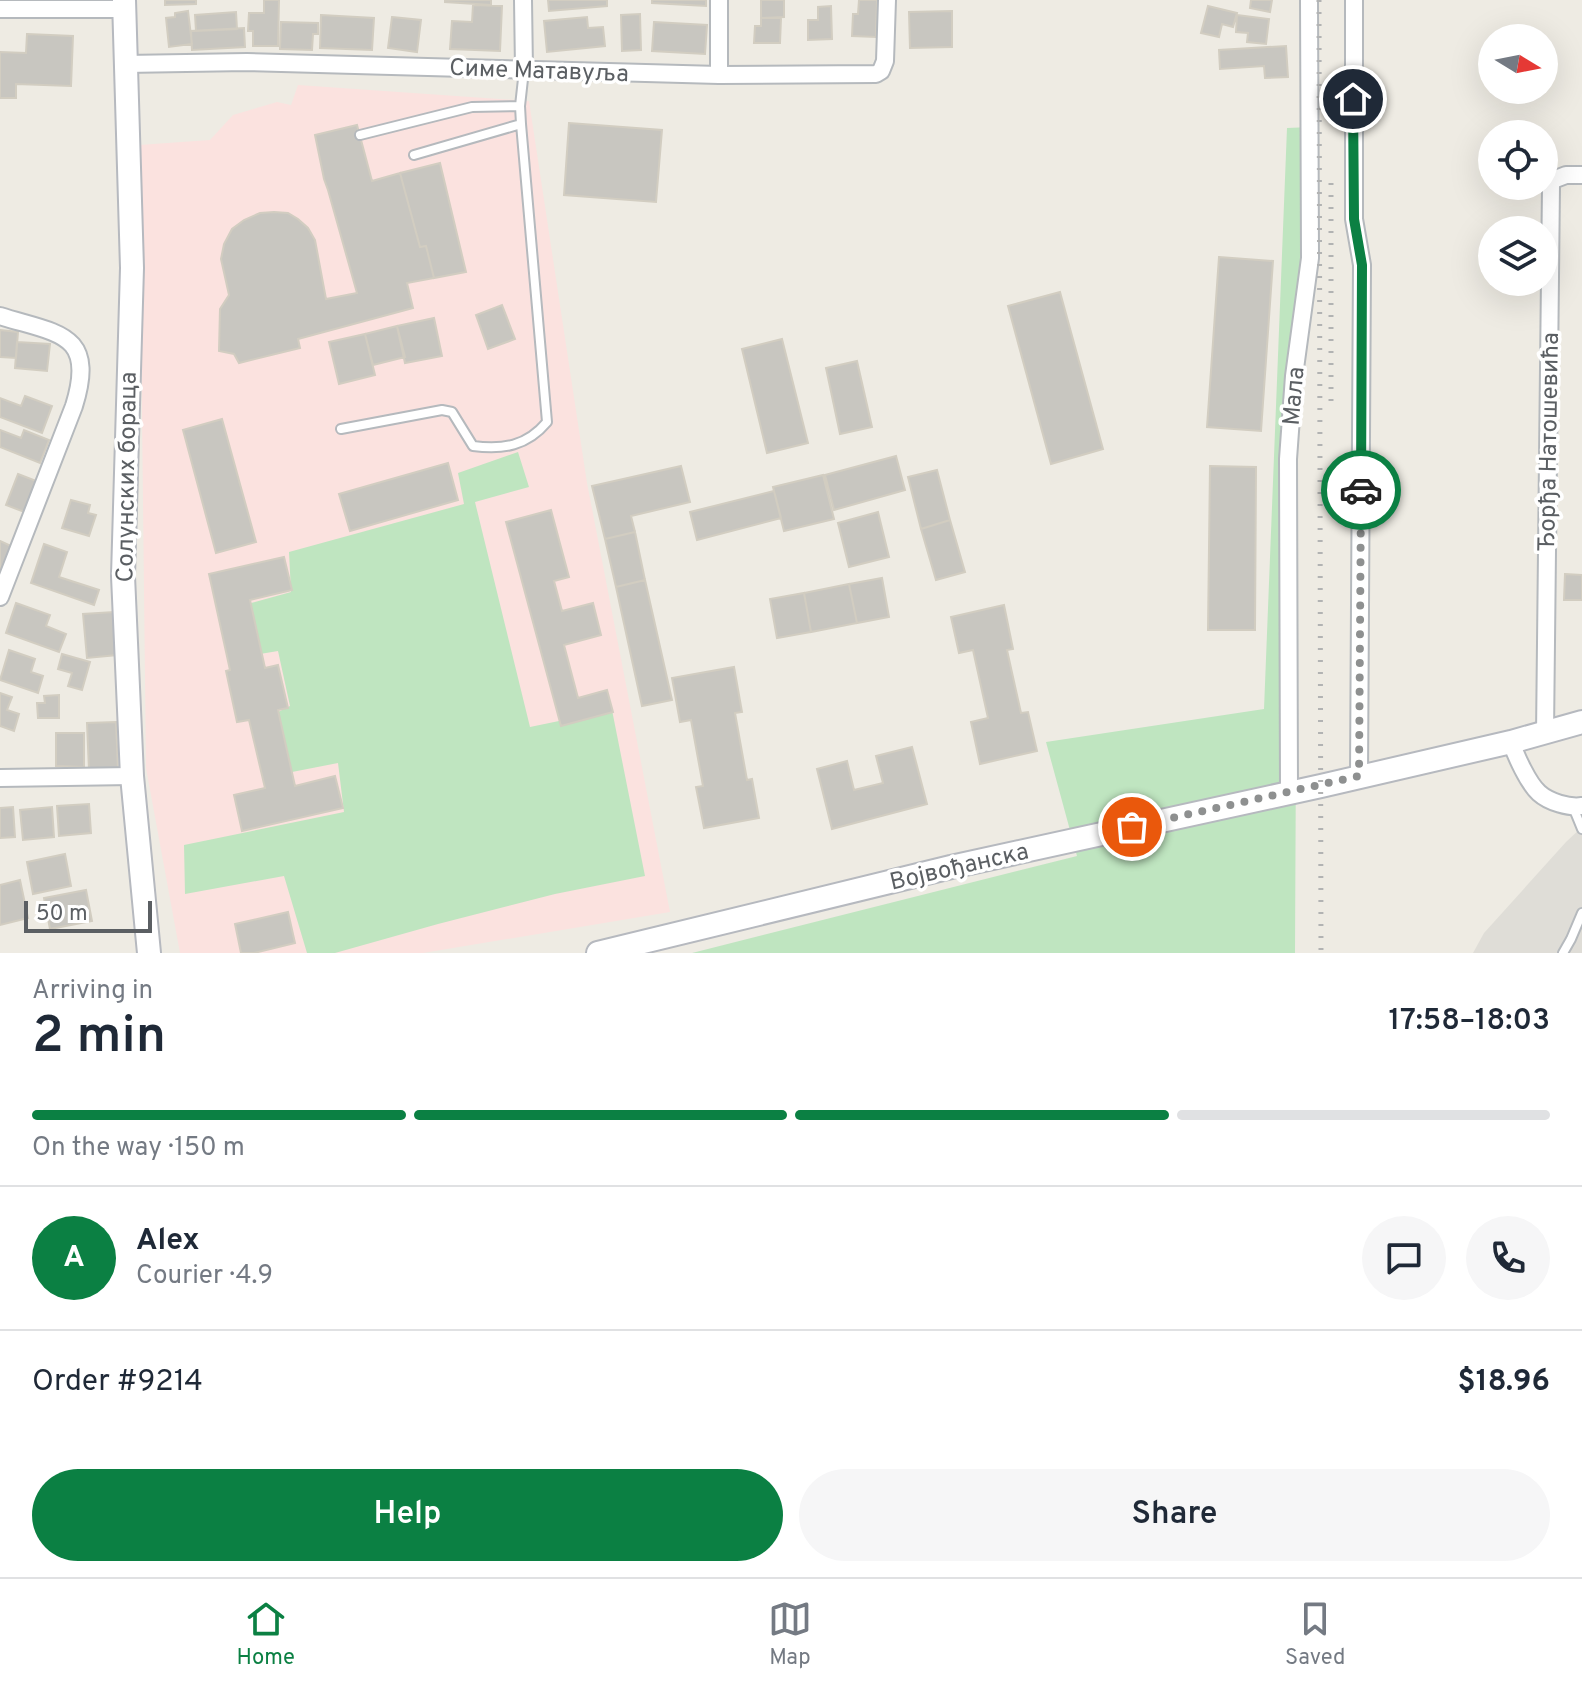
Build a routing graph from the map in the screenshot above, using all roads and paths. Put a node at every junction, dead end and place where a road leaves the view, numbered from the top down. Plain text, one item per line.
1 (523, 0) edge
2 (719, 0) edge
3 (887, 0) edge
4 (1309, 0) edge
5 (1354, 0) edge
6 (124, 5) edge
7 (0, 9) edge
8 (125, 64) junction
9 (524, 69) junction
10 (719, 75) junction
11 (520, 106) junction
12 (521, 124) junction
13 (360, 135) dead end
14 (414, 155) dead end
15 (1582, 175) edge
16 (0, 316) edge
17 (341, 429) dead end
18 (0, 597) edge
19 (1582, 722) edge
20 (1545, 734) junction
21 (1511, 742) junction
22 (132, 776) junction
23 (1359, 776) junction
24 (0, 778) edge
25 (1289, 793) junction
26 (1578, 806) edge
27 (1582, 829) edge
28 (1582, 913) edge
29 (149, 953) edge
30 (598, 953) edge
31 (1563, 953) edge

1 - 9 street
2 - 10 street
3 - 10 street, Симе Матавуља
4 - 25 street, Мала
5 - 23 street
6 - 7 street
6 - 8 street, Солунских бораца
8 - 9 street, Симе Матавуља
8 - 22 street, Солунских бораца
9 - 10 street, Симе Матавуља
9 - 11 lane
11 - 12 lane
11 - 13 lane
12 - 14 lane
12 - 17 lane
15 - 20 street, Ђорђа Натошевића
16 - 18 street
19 - 20 street, Војвођанска
20 - 21 street, Војвођанска
21 - 23 street, Војвођанска
21 - 26 street
22 - 24 street
22 - 29 street, Солунских бораца
23 - 25 street, Војвођанска
25 - 30 street, Војвођанска
26 - 27 lane
28 - 31 lane

